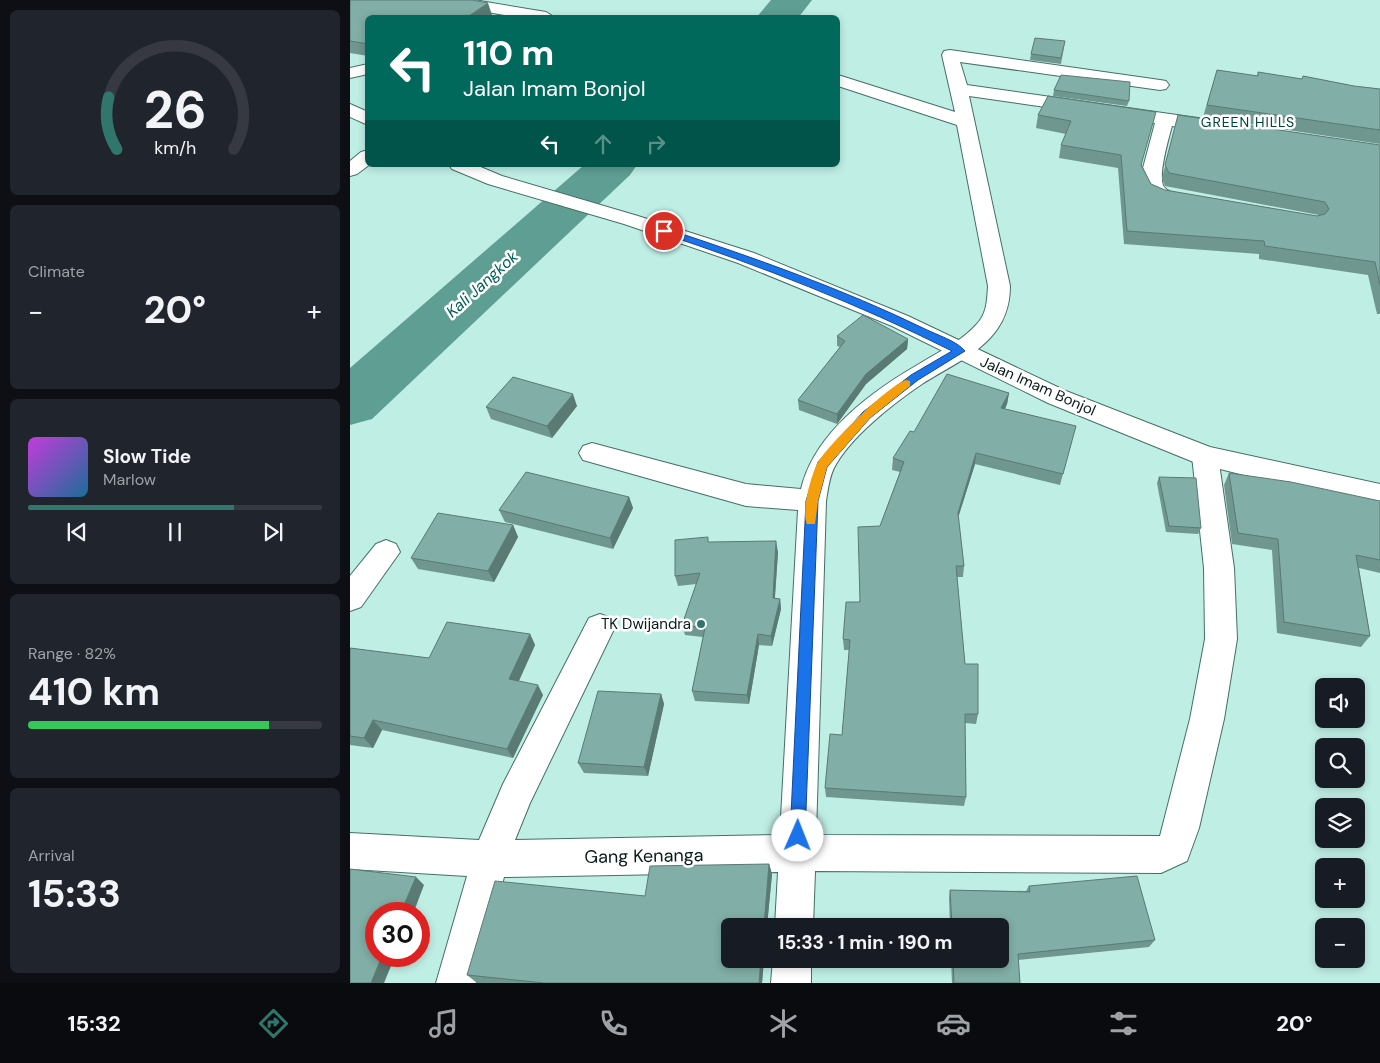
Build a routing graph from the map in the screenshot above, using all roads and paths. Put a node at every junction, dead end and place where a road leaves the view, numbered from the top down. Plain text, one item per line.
1 (447, 0) edge
2 (533, 15) edge
3 (365, 70) edge
4 (350, 73) edge
5 (840, 81) edge
6 (1160, 85) dead end
7 (959, 89) junction
8 (350, 109) edge
9 (365, 118) edge
10 (1165, 119) junction
11 (966, 122) junction
12 (1233, 130) edge
13 (365, 158) edge
14 (464, 167) edge
15 (350, 170) edge
16 (1204, 204) edge
17 (960, 351) junction
18 (592, 452) dead end
19 (1206, 456) junction
20 (1380, 495) edge
21 (812, 501) junction
22 (386, 552) dead end
23 (350, 598) edge
24 (600, 627) dead end
25 (350, 851) edge
26 (798, 853) junction
27 (490, 859) junction
28 (794, 918) edge
29 (792, 968) edge
30 (456, 983) edge
31 (791, 983) edge

1 - 2 street
3 - 4 street
5 - 11 street
6 - 7 street
7 - 10 street
7 - 11 street
8 - 9 street
10 - 12 street
10 - 16 street
11 - 17 street
13 - 15 street
14 - 17 street, Jalan Imam Bonjol
17 - 19 street, Jalan Imam Bonjol
17 - 21 street
18 - 21 street
19 - 20 street, Jalan Imam Bonjol
19 - 26 street, Gang Kenanga
21 - 26 street
22 - 23 street
24 - 27 street
25 - 27 street, Gang Kenanga
26 - 27 street, Gang Kenanga
26 - 28 street
27 - 30 street
29 - 31 street

